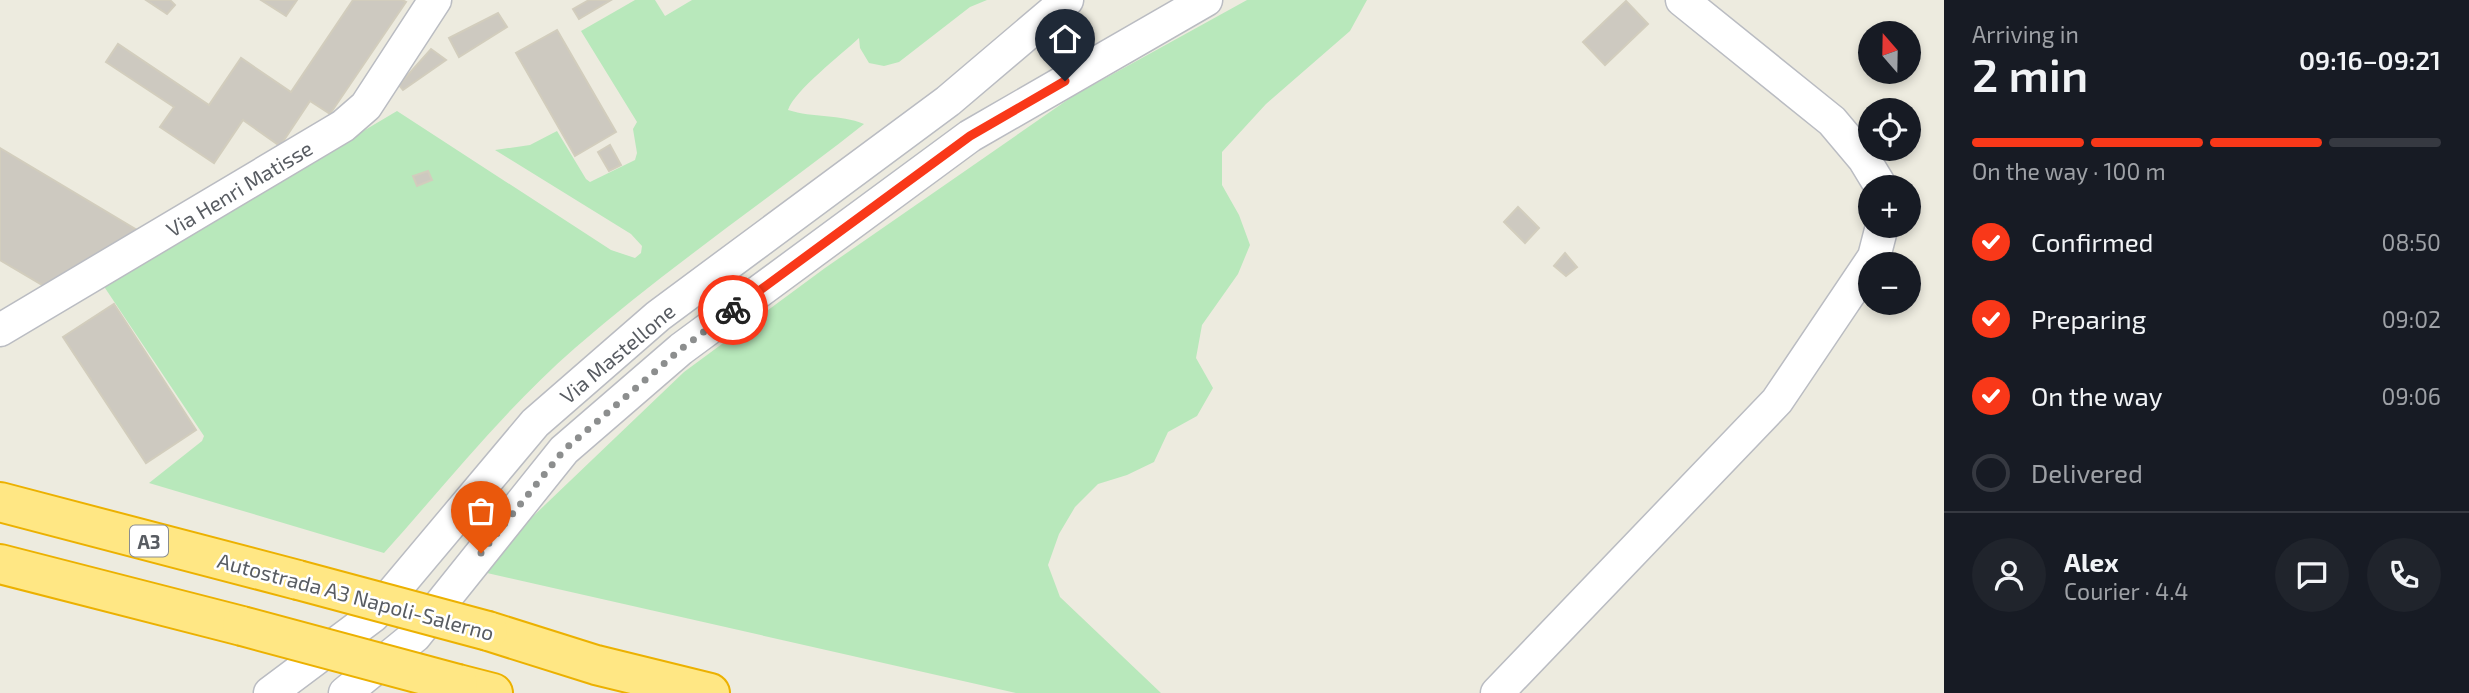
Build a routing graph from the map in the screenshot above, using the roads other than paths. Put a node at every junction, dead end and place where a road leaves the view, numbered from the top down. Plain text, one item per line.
1 (435, 0) edge
2 (1067, 0) edge
3 (1206, 0) edge
4 (1682, 0) edge
5 (948, 102) junction
6 (970, 136) junction
7 (1874, 175) edge
8 (1879, 238) edge
9 (0, 330) edge
10 (0, 502) edge
11 (0, 564) edge
12 (477, 690) edge
13 (270, 693) edge
14 (345, 693) edge
15 (710, 693) edge
16 (1497, 693) edge

1 - 9 street, Via Henri Matisse
2 - 5 street, Via Mastellone
3 - 6 street, Via Mastellone
4 - 7 street
5 - 6 street
5 - 13 street, Via Mastellone
6 - 14 street, Via Mastellone
8 - 16 street
10 - 15 highway, Autostrada A3 Napoli-Salerno / A3, bridge
11 - 12 highway, bridge

